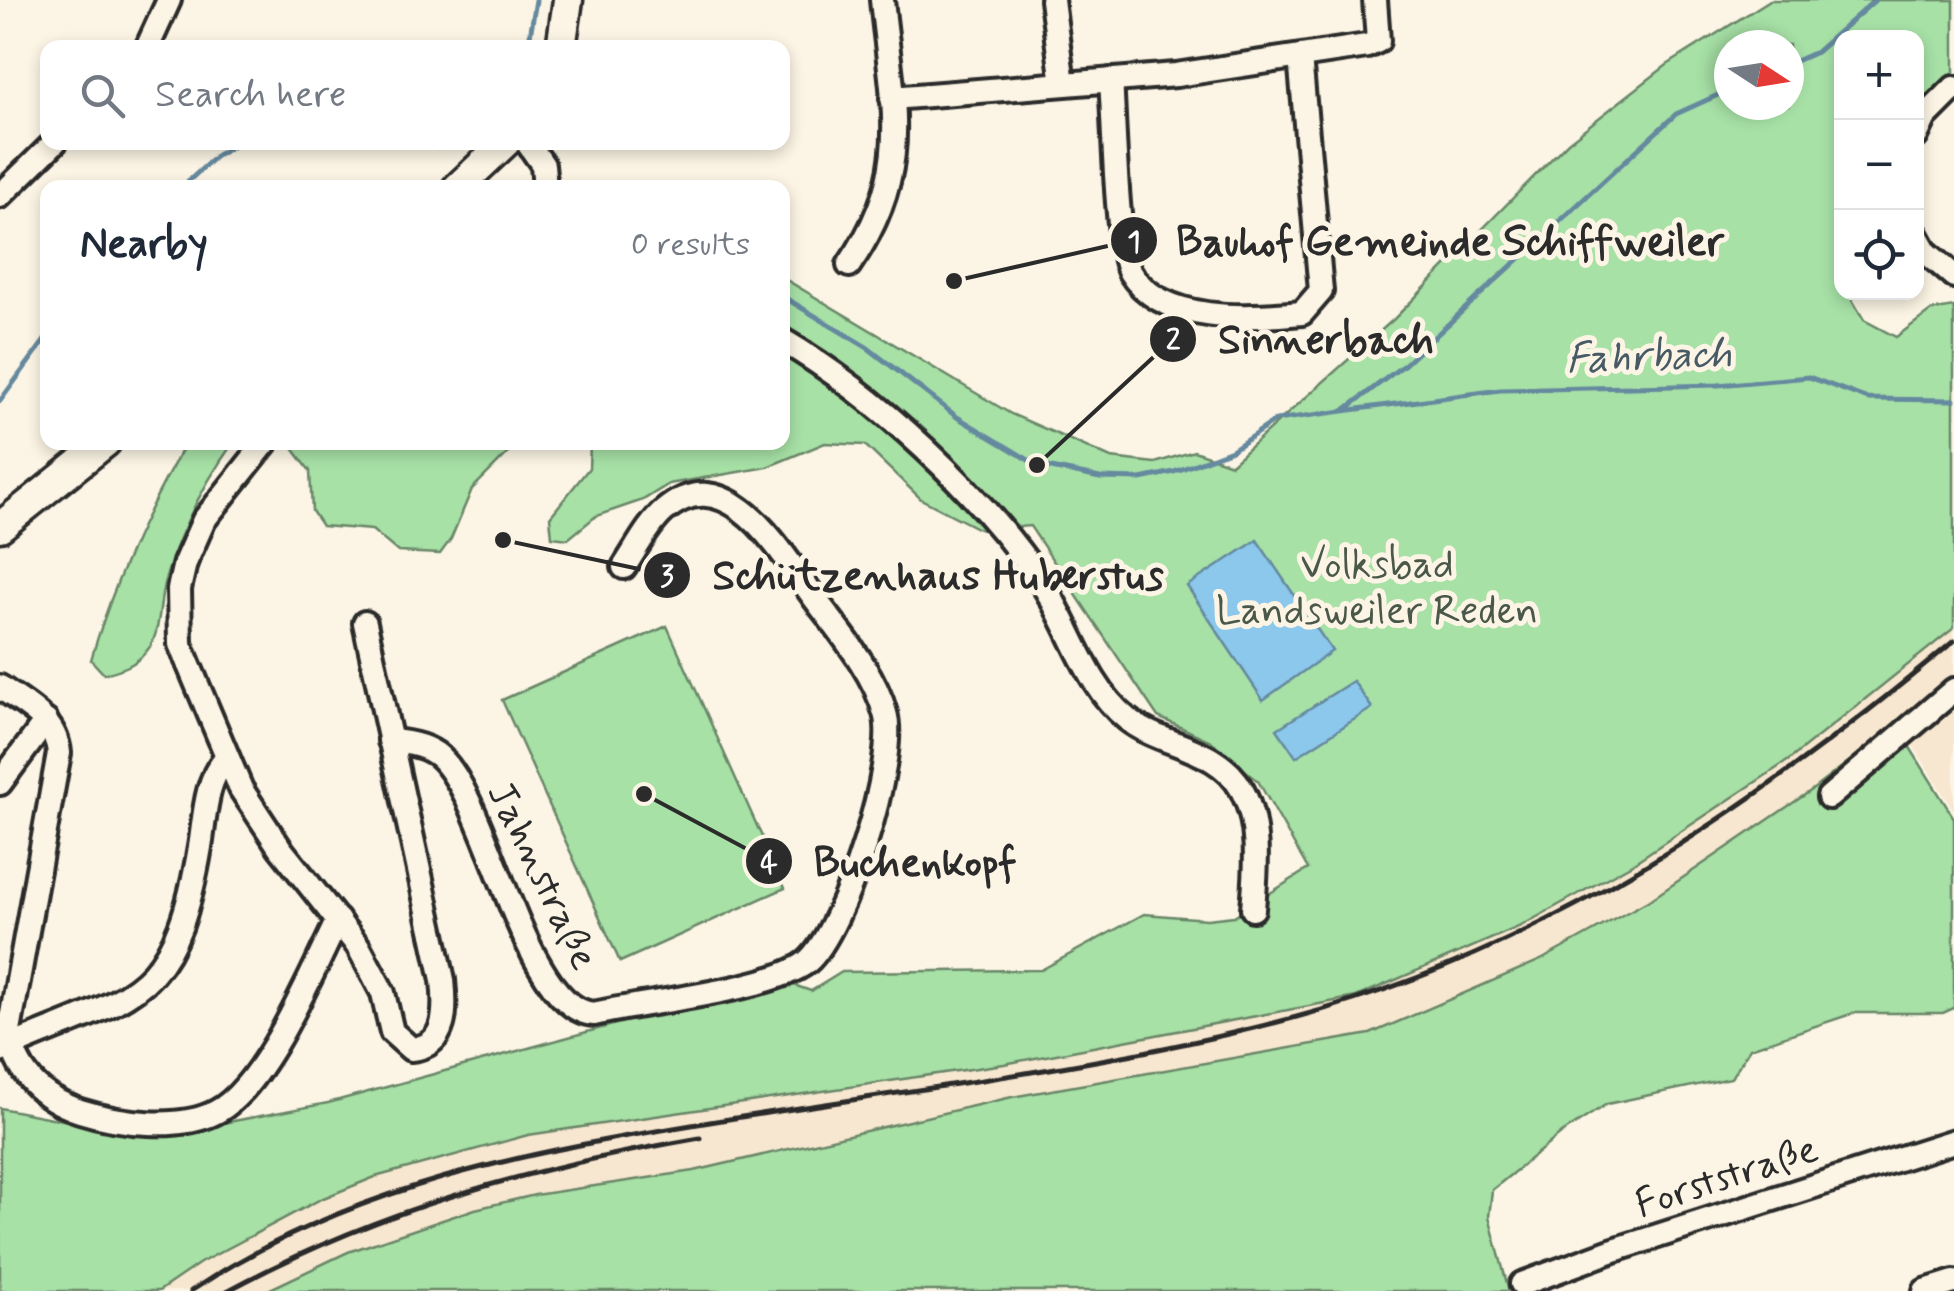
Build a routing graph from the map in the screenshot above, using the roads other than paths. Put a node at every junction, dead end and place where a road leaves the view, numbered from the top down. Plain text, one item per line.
1 (169, 0) edge
2 (568, 0) edge
3 (882, 0) edge
4 (1052, 0) edge
5 (1375, 0) edge
6 (153, 40) edge
7 (562, 40) edge
8 (1300, 57) junction
9 (1112, 80) junction
10 (1063, 84) junction
11 (1954, 88) edge
12 (892, 98) junction
13 (1924, 120) edge
14 (47, 150) edge
15 (497, 150) edge
16 (533, 150) edge
17 (466, 180) edge
18 (545, 180) edge
19 (0, 196) edge
20 (1924, 248) edge
21 (849, 265) dead end
22 (1954, 276) edge
23 (790, 345) edge
24 (96, 450) edge
25 (260, 450) edge
26 (0, 527) edge
27 (624, 566) dead end
28 (365, 622) dead end
29 (0, 687) edge
30 (1954, 690) edge
31 (46, 720) junction
32 (390, 740) junction
33 (226, 759) junction
34 (0, 783) edge
35 (1828, 796) dead end
36 (1253, 910) dead end
37 (338, 920) junction
38 (6, 1048) edge
39 (1954, 1141) edge
40 (1954, 1282) edge
41 (1522, 1284) dead end
42 (1925, 1291) edge

1 - 6 street
2 - 7 main road
3 - 12 street
4 - 10 street
5 - 8 street
8 - 9 street
8 - 9 street
9 - 10 street
10 - 12 street
11 - 13 street
12 - 21 street
14 - 19 street
15 - 17 main road
16 - 18 street
20 - 22 street
23 - 36 street
24 - 26 main road
25 - 33 street
27 - 32 street, Jahnstraße
28 - 32 street
29 - 31 street
30 - 35 street
31 - 34 street
31 - 38 street
32 - 37 street
33 - 37 street
33 - 38 street
37 - 38 street
39 - 41 street, Forststraße
40 - 42 street

